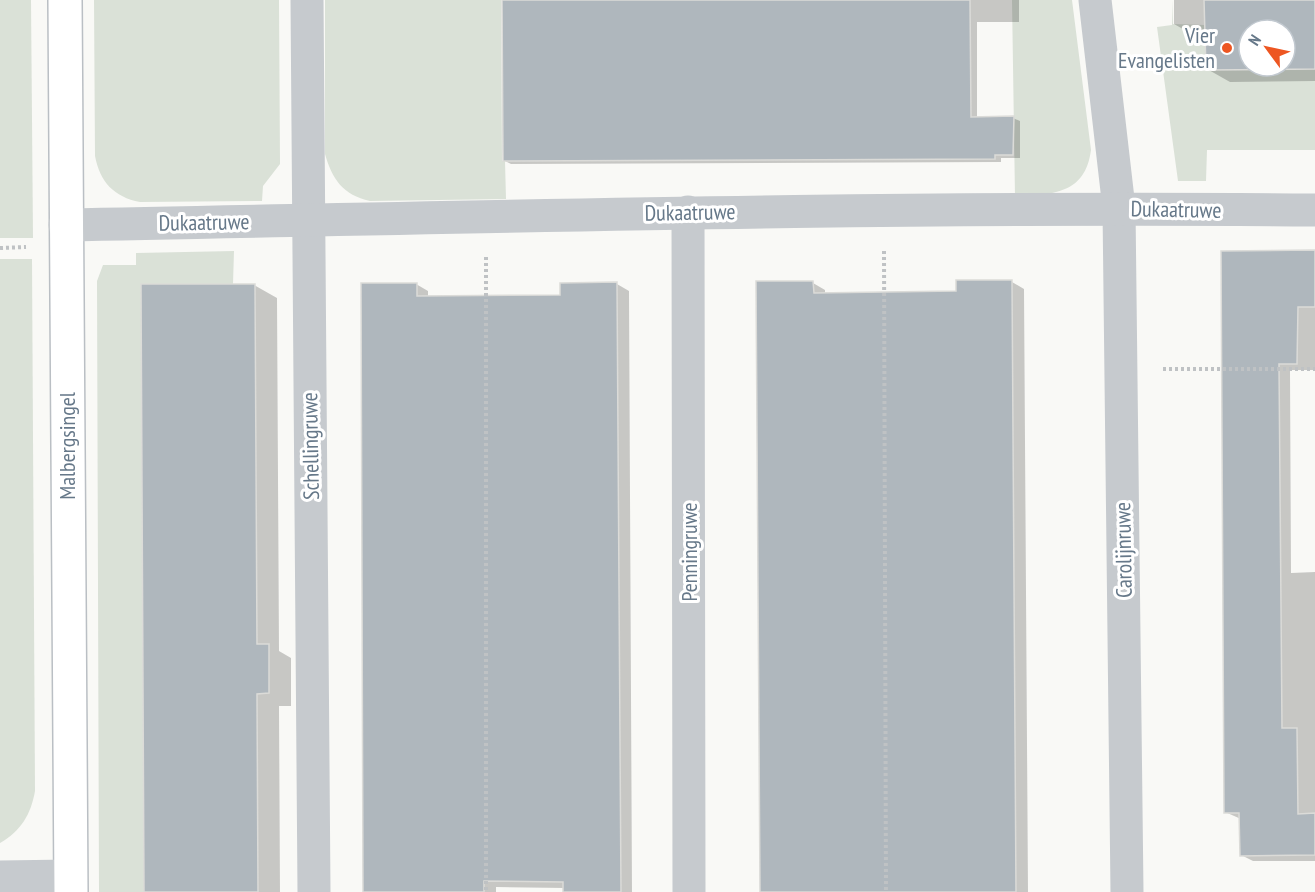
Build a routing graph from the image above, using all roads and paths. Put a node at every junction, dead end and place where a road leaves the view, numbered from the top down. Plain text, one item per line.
1 (65, 0) edge
2 (307, 0) edge
3 (1095, 0) edge
4 (1119, 208) junction
5 (884, 210) junction
6 (1315, 210) edge
7 (688, 212) junction
8 (486, 217) junction
9 (308, 220) junction
10 (65, 225) junction
11 (1121, 369) junction
12 (1315, 369) edge
13 (0, 877) edge
14 (70, 884) edge
15 (314, 892) edge
16 (486, 892) edge
17 (689, 892) edge
18 (886, 892) edge
19 (1127, 892) edge

1 - 10 street, Malbergsingel
2 - 9 street, Schellingruwe
3 - 4 street, Carolijnruwe
4 - 5 street, Dukaatruwe
4 - 6 street, Dukaatruwe
4 - 11 street, Carolijnruwe
5 - 7 street, Dukaatruwe
5 - 18 path
7 - 8 street, Dukaatruwe
7 - 17 street, Penningruwe
8 - 9 street, Dukaatruwe
8 - 16 path
9 - 10 street, Dukaatruwe
9 - 15 street, Schellingruwe
10 - 14 street, Malbergsingel
11 - 12 path
11 - 19 street, Carolijnruwe
13 - 14 street

